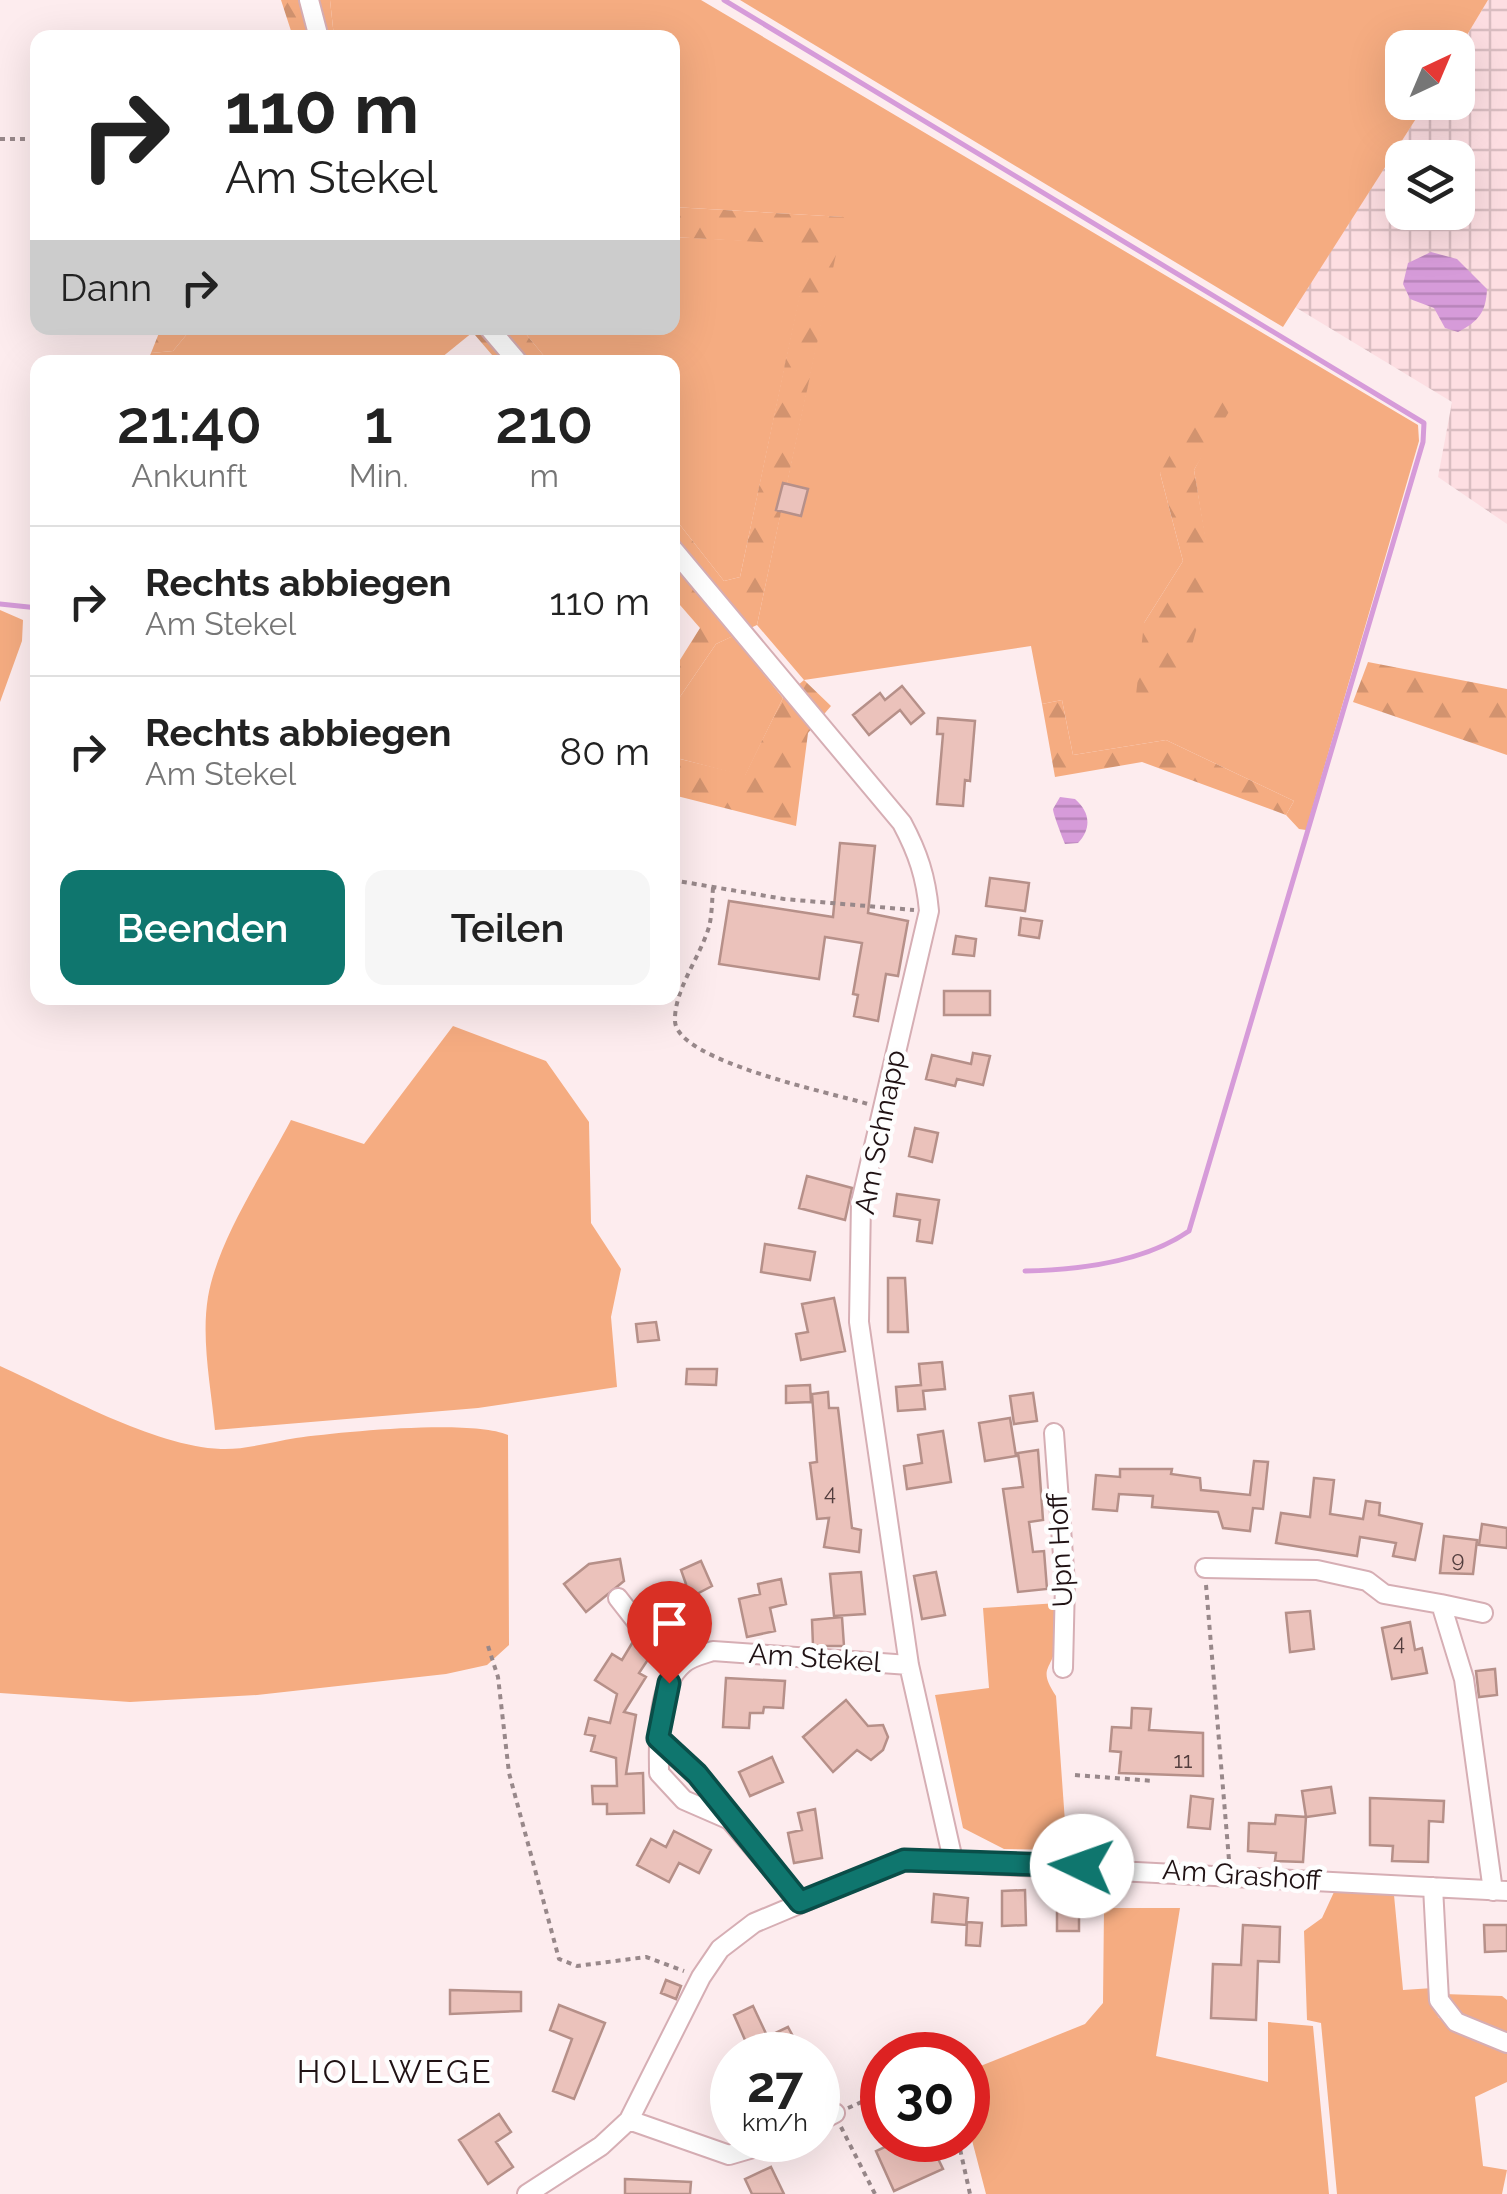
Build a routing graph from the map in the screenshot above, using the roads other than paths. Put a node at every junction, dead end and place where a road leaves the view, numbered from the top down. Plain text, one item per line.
1 (309, 0) edge
2 (317, 30) edge
3 (495, 335) edge
4 (512, 355) edge
5 (680, 558) edge
6 (1054, 1433) dead end
7 (1205, 1568) road end
8 (618, 1598) dead end
9 (1441, 1604) junction
10 (1483, 1613) dead end
11 (684, 1662) junction
12 (909, 1665) junction
13 (1063, 1668) dead end
14 (658, 1738) junction
15 (730, 1820) junction
16 (952, 1860) junction
17 (1433, 1887) junction
18 (1500, 1891) edge
19 (800, 1902) junction
20 (1507, 2042) edge
21 (629, 2120) junction
22 (710, 2148) edge
23 (526, 2194) edge

1 - 2 street
3 - 4 street
5 - 12 street, Am Schnapp
6 - 13 street, Upn Hoff
7 - 9 street
8 - 11 street
9 - 10 street
9 - 18 street
11 - 12 street, Am Stekel
11 - 14 street
12 - 16 street, Am Schnapp
14 - 15 street
14 - 15 street
15 - 19 street
16 - 17 street, Am Grashoff
16 - 19 street, Am Grashoff
17 - 18 street, Am Grashoff
17 - 20 street
19 - 21 street, Am Grashoff
21 - 22 street
21 - 23 street, Am Grashoff

